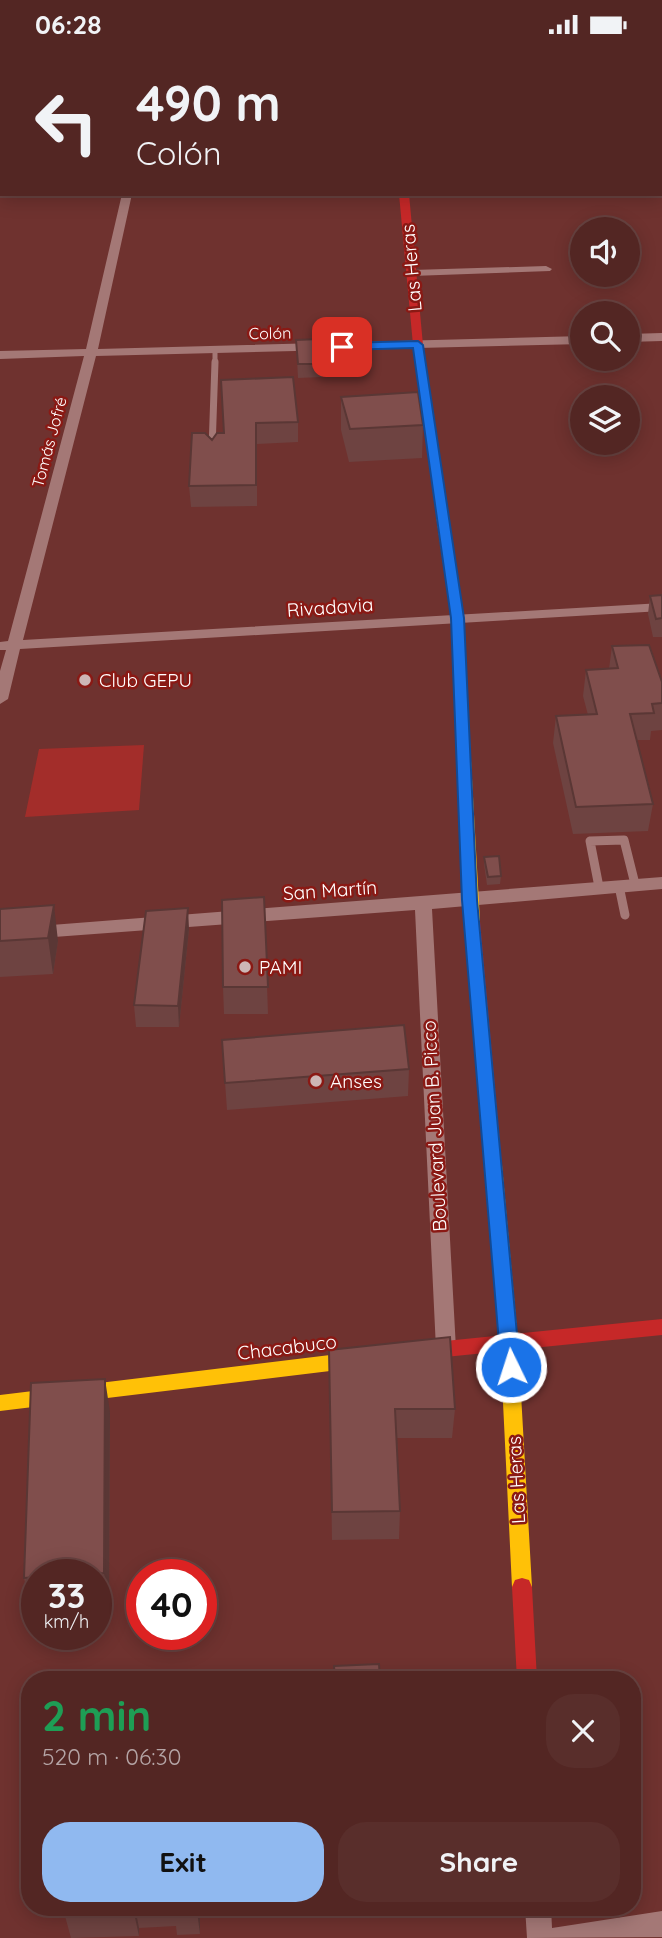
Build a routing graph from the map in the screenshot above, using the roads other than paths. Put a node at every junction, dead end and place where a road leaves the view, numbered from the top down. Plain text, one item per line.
1 (127, 196) edge
2 (404, 196) edge
3 (545, 269) dead end
4 (412, 273) junction
5 (662, 337) edge
6 (640, 338) edge
7 (570, 340) edge
8 (418, 345) junction
9 (215, 350) junction
10 (91, 352) junction
11 (0, 355) edge
12 (212, 454) edge
13 (662, 607) edge
14 (457, 618) junction
15 (7, 646) edge
16 (0, 698) edge
17 (662, 883) edge
18 (627, 885) junction
19 (600, 887) junction
20 (470, 900) junction
21 (423, 904) junction
22 (625, 915) dead end
23 (0, 935) edge
24 (662, 1327) edge
25 (509, 1341) junction
26 (446, 1349) junction
27 (405, 1353) edge
28 (378, 1357) edge
29 (0, 1403) edge
30 (527, 1671) edge
31 (539, 1916) edge
32 (662, 1924) edge
33 (540, 1938) edge
34 (558, 1938) edge

1 - 10 street, Tomás Jofré
2 - 4 street, Las Heras
3 - 4 street
4 - 8 street, Las Heras
5 - 6 street
7 - 8 street, Colón
8 - 9 street, Colón
8 - 14 street, Las Heras
9 - 10 street, Colón
9 - 12 lane
10 - 11 street, Colón
10 - 15 street, Tomás Jofré
13 - 14 street, Rivadavia
14 - 15 street, Rivadavia
14 - 20 street, Las Heras
15 - 16 street, Tomás Jofré
17 - 18 street, San Martín
18 - 19 street, San Martín
18 - 19 lane
18 - 22 lane
19 - 20 street, San Martín
20 - 21 street, San Martín
20 - 25 street, Las Heras
21 - 23 street, San Martín
21 - 26 street, Boulevard Juan B. Picco
24 - 25 street
25 - 26 street
25 - 30 street, Las Heras
26 - 27 street
28 - 29 street, Chacabuco
31 - 33 street
32 - 34 street

